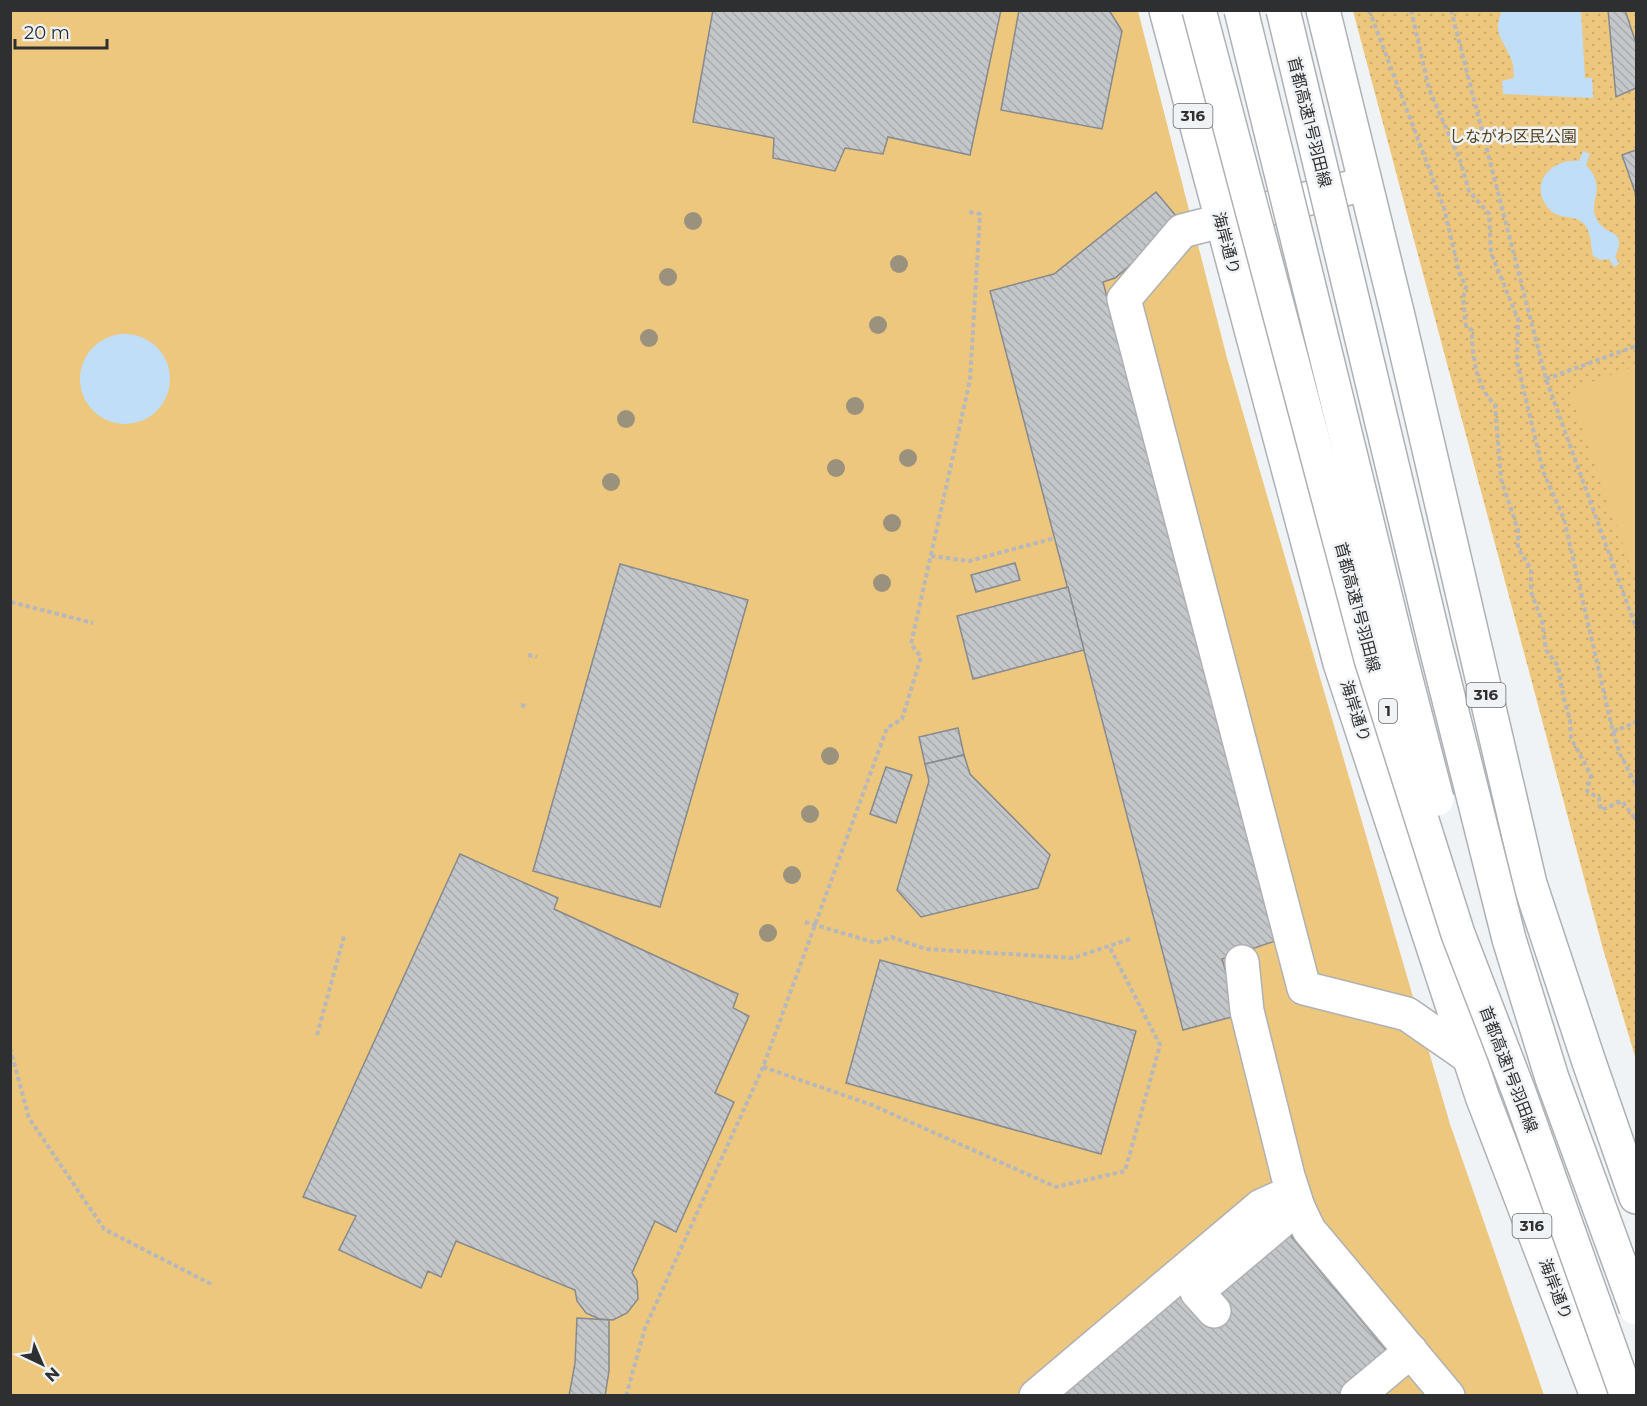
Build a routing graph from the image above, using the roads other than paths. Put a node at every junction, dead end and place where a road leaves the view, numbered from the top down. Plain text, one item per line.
1 (1166, 10) edge
2 (1199, 10) edge
3 (1241, 10) edge
4 (1283, 10) edge
5 (1323, 10) edge
6 (1364, 184) junction
7 (1221, 220) junction
8 (1242, 962) dead end
9 (1469, 1057) junction
10 (1519, 1092) junction
11 (1636, 1197) edge
12 (1298, 1207) junction
13 (1636, 1308) edge
14 (1214, 1311) dead end
15 (1411, 1351) junction
16 (1036, 1395) edge
17 (1357, 1395) edge
18 (1449, 1395) edge
19 (1597, 1395) edge
20 (1627, 1395) edge

1 - 7 main road, 海岸通り / 316
2 - 10 main road, 首都高速1号羽田線 / 1, bridge
3 - 10 main road, bridge
4 - 13 main road, 首都高速1号羽田線, bridge
5 - 6 main road, 316
6 - 7 main road
6 - 11 main road, 316
7 - 9 main road, 海岸通り / 316
7 - 9 main road
8 - 12 main road
9 - 19 main road, 海岸通り / 316
10 - 20 main road, 首都高速1号羽田線 / 1, bridge
12 - 14 main road
12 - 15 main road
12 - 16 main road
15 - 17 main road
15 - 18 main road

